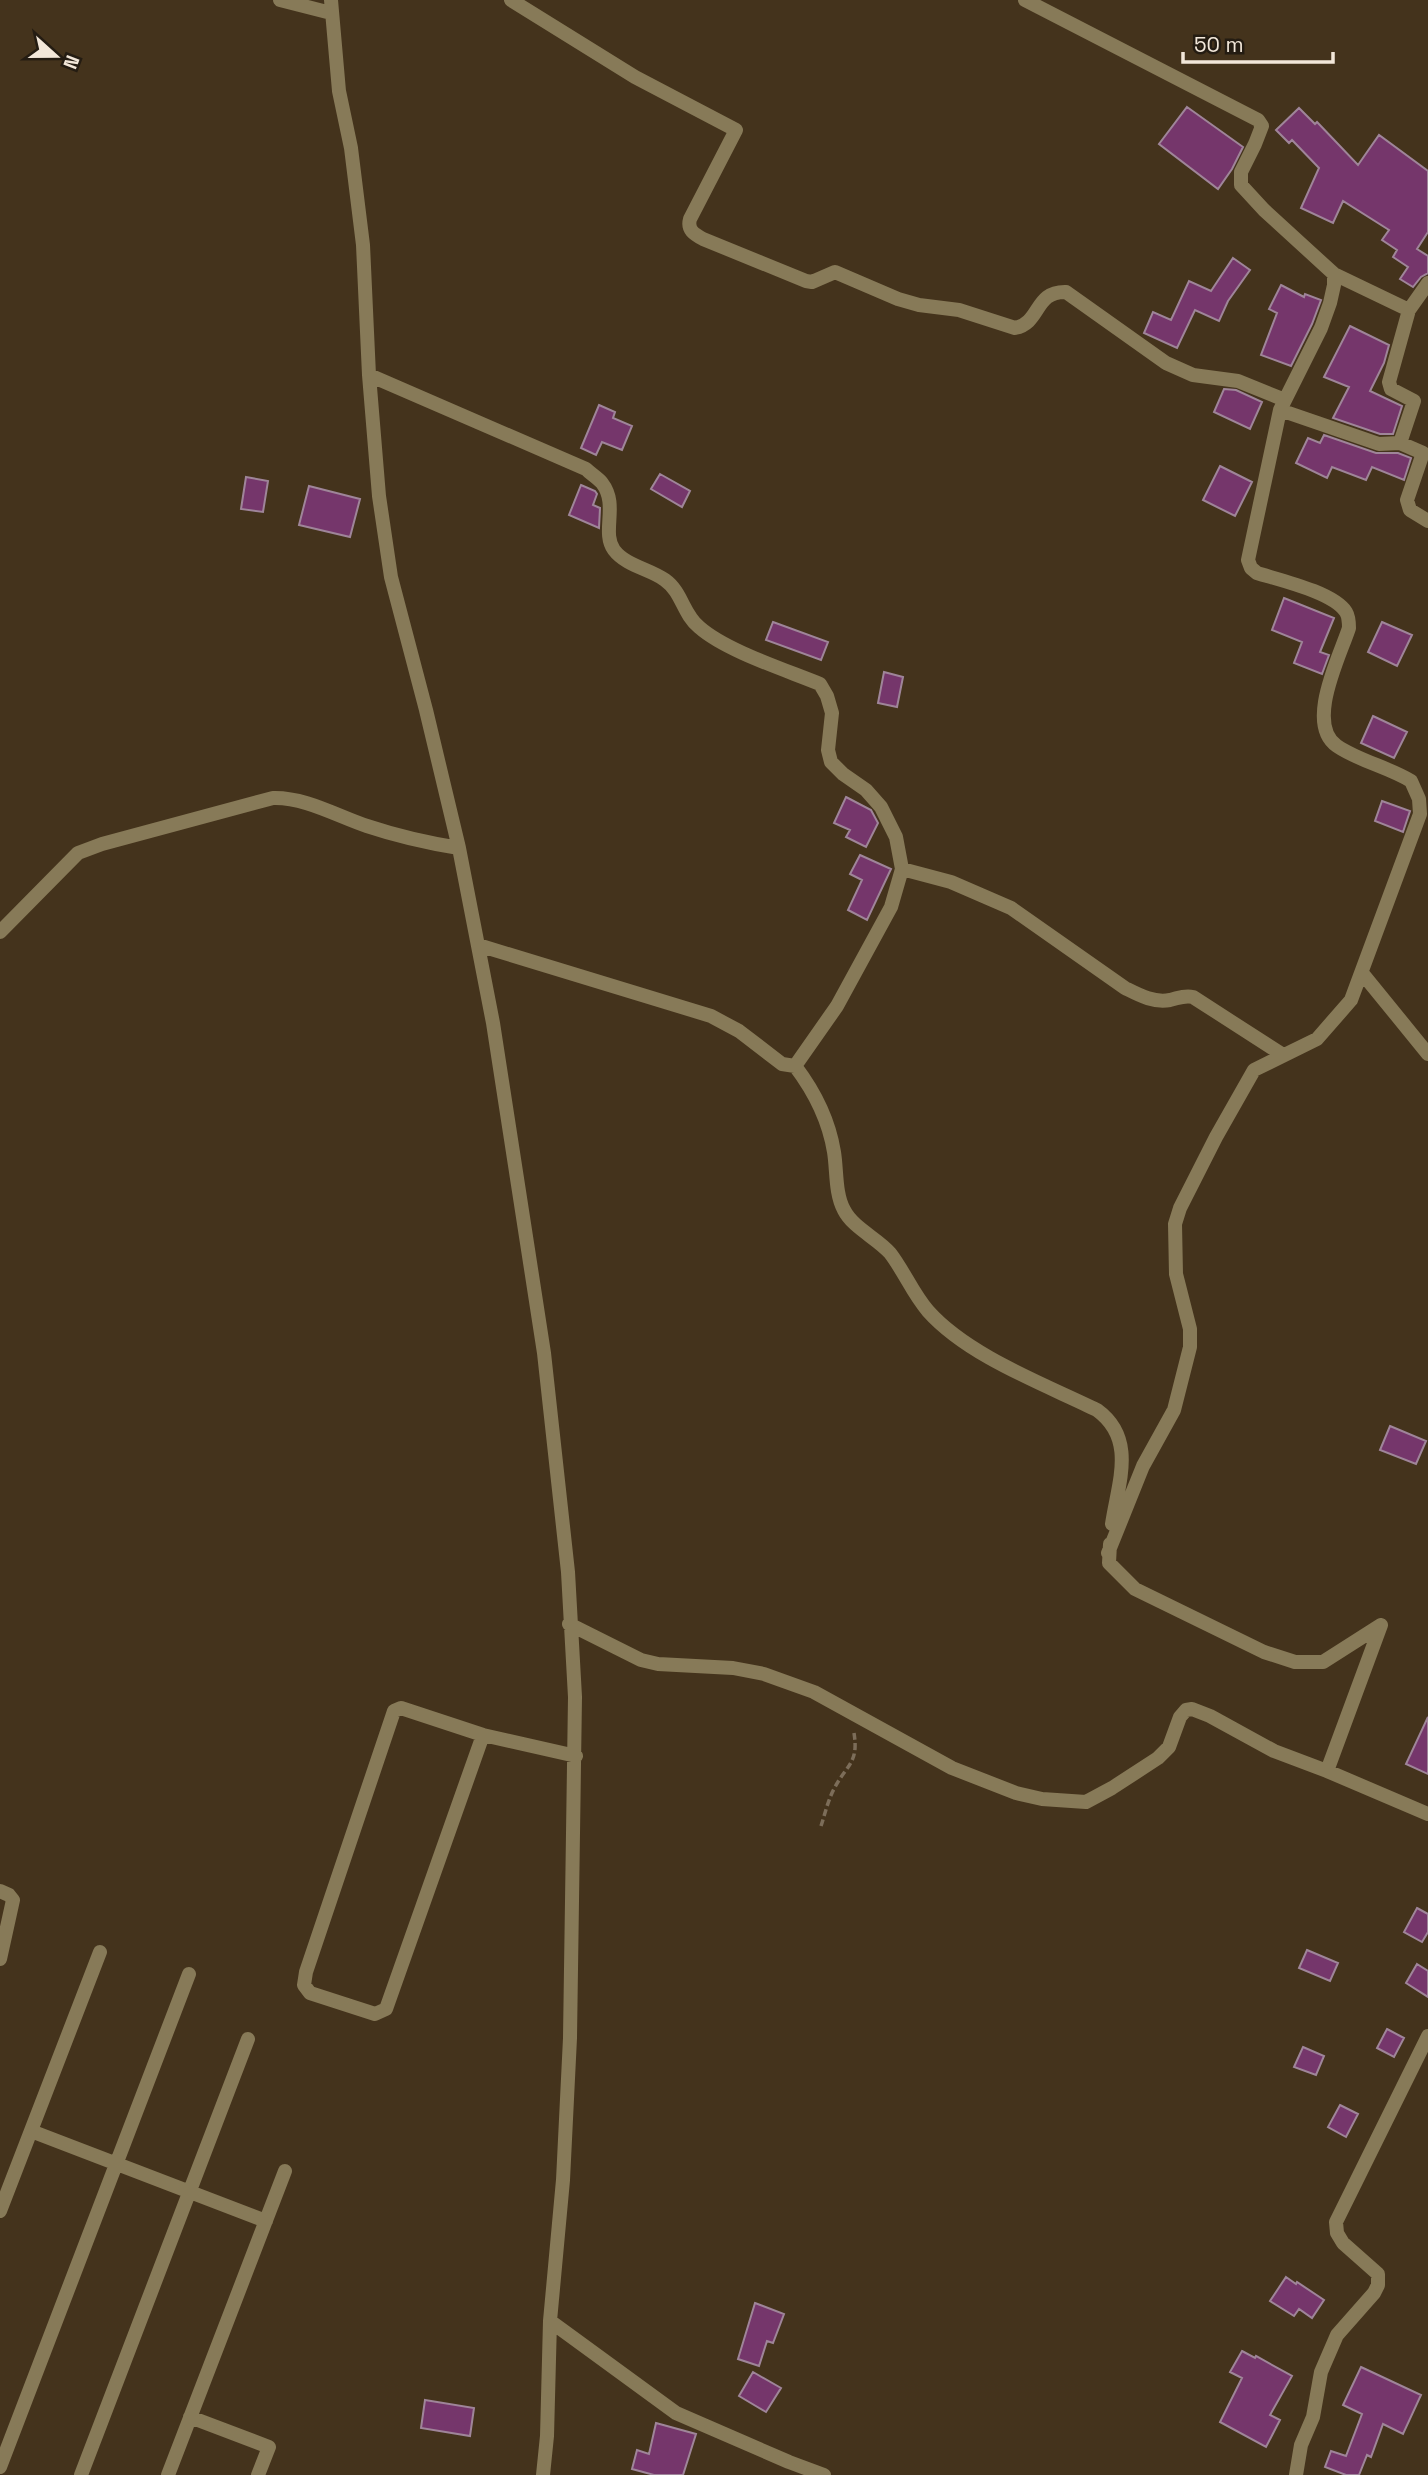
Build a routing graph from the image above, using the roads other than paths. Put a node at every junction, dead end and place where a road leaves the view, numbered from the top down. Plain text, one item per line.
1 (280, 0) edge
2 (511, 0) edge
3 (1025, 0) edge
4 (331, 6) edge
5 (1334, 274) junction
6 (1428, 283) edge
7 (1409, 310) junction
8 (369, 375) junction
9 (1283, 405) junction
10 (1400, 443) junction
11 (1428, 521) edge
12 (459, 848) junction
13 (902, 869) junction
14 (0, 932) edge
15 (478, 944) junction
16 (1362, 973) junction
17 (1428, 1054) edge
18 (1283, 1055) junction
19 (795, 1066) junction
20 (1108, 1553) junction
21 (569, 1624) junction
22 (482, 1735) junction
23 (576, 1756) junction
24 (1327, 1771) junction
25 (1428, 1814) edge
26 (0, 1891) edge
27 (100, 1952) dead end
28 (0, 1959) edge
29 (189, 1974) dead end
30 (1428, 2036) edge
31 (248, 2039) dead end
32 (31, 2131) junction
33 (116, 2163) junction
34 (285, 2171) dead end
35 (190, 2192) junction
36 (0, 2211) edge
37 (266, 2221) junction
38 (550, 2321) junction
39 (190, 2417) junction
40 (0, 2467) edge
41 (81, 2475) edge
42 (168, 2475) edge
43 (258, 2475) edge
44 (543, 2475) edge
45 (824, 2475) edge
46 (1296, 2475) edge

1 - 4 street
2 - 9 street
3 - 5 street
4 - 8 street
5 - 7 street
5 - 9 street
6 - 7 street
7 - 10 street
8 - 12 street
8 - 13 street
9 - 10 street
9 - 16 street
10 - 11 street
12 - 14 street
12 - 15 street
13 - 18 street
13 - 19 street
15 - 19 street
15 - 21 street
16 - 17 street
16 - 18 street
18 - 20 street
19 - 20 street
20 - 24 street
21 - 23 street
21 - 24 street
22 - 22 street
22 - 23 street
23 - 38 street
24 - 25 street
26 - 28 street
27 - 32 street
29 - 33 street
30 - 46 street
31 - 35 street
32 - 33 street
32 - 36 street
33 - 35 street
33 - 40 street
34 - 37 street
35 - 37 street
35 - 41 street
37 - 39 street
38 - 44 street
38 - 45 street
39 - 42 street
39 - 43 street

